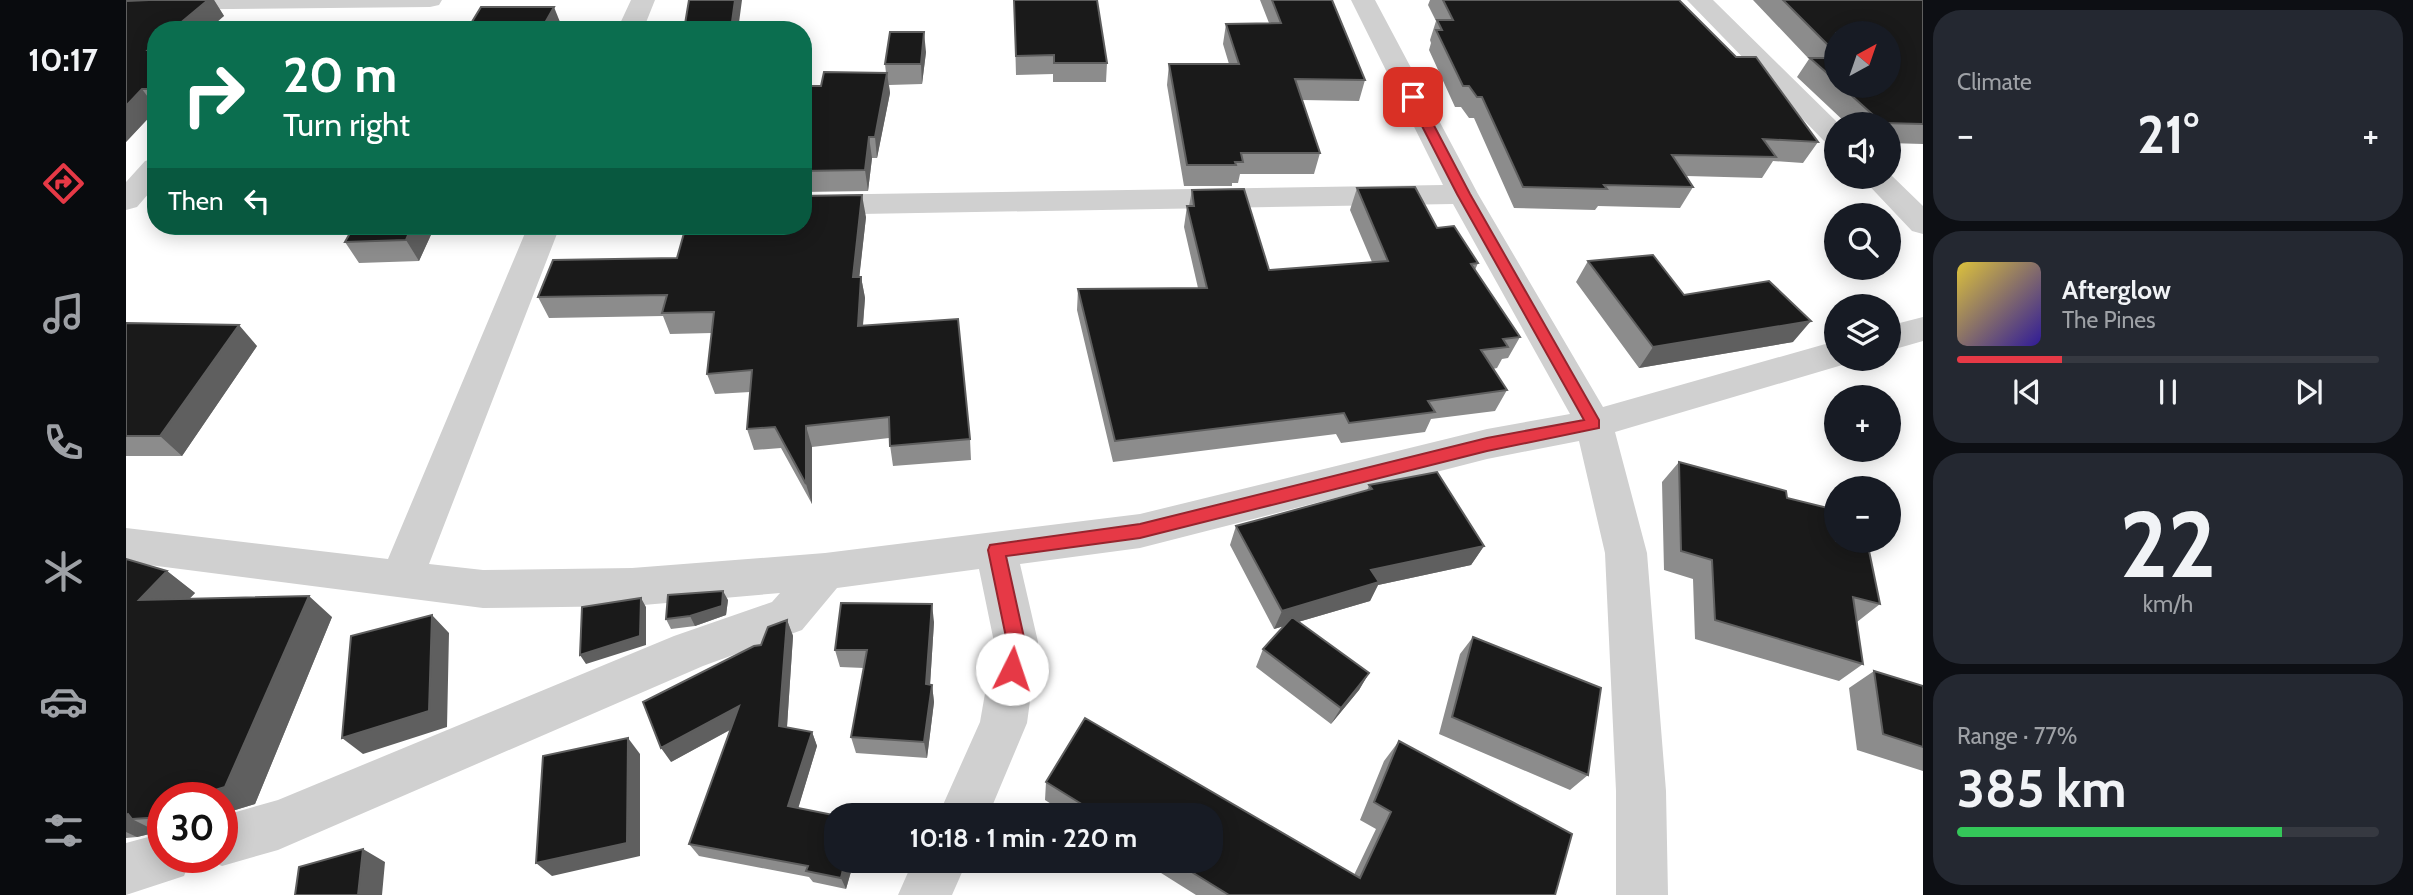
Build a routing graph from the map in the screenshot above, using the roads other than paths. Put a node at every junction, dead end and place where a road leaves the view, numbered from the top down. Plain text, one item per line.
1 (430, 0) edge
2 (643, 0) edge
3 (1363, 0) edge
4 (1699, 0) edge
5 (304, 1) edge
6 (126, 3) edge
7 (286, 21) edge
8 (633, 21) edge
9 (1824, 125) edge
10 (147, 177) edge
11 (1887, 189) edge
12 (1463, 194) junction
13 (126, 200) edge
14 (812, 205) edge
15 (1923, 224) edge
16 (540, 235) edge
17 (1923, 329) edge
18 (1901, 335) edge
19 (1824, 357) edge
20 (1594, 424) junction
21 (126, 545) edge
22 (996, 550) junction
23 (825, 571) junction
24 (401, 580) junction
25 (969, 803) edge
26 (238, 836) edge
27 (147, 863) edge
28 (126, 869) edge
29 (935, 873) edge
30 (924, 895) edge
31 (1642, 895) edge

1 - 5 street
2 - 8 street
3 - 12 street
4 - 9 street
5 - 6 street
5 - 7 street
10 - 13 street
11 - 15 street
12 - 14 street
12 - 20 street
16 - 24 street
17 - 18 street
19 - 20 street
20 - 22 street
20 - 31 street
21 - 24 street
22 - 23 street
22 - 25 street
23 - 24 street
23 - 26 street
27 - 28 street
29 - 30 street

